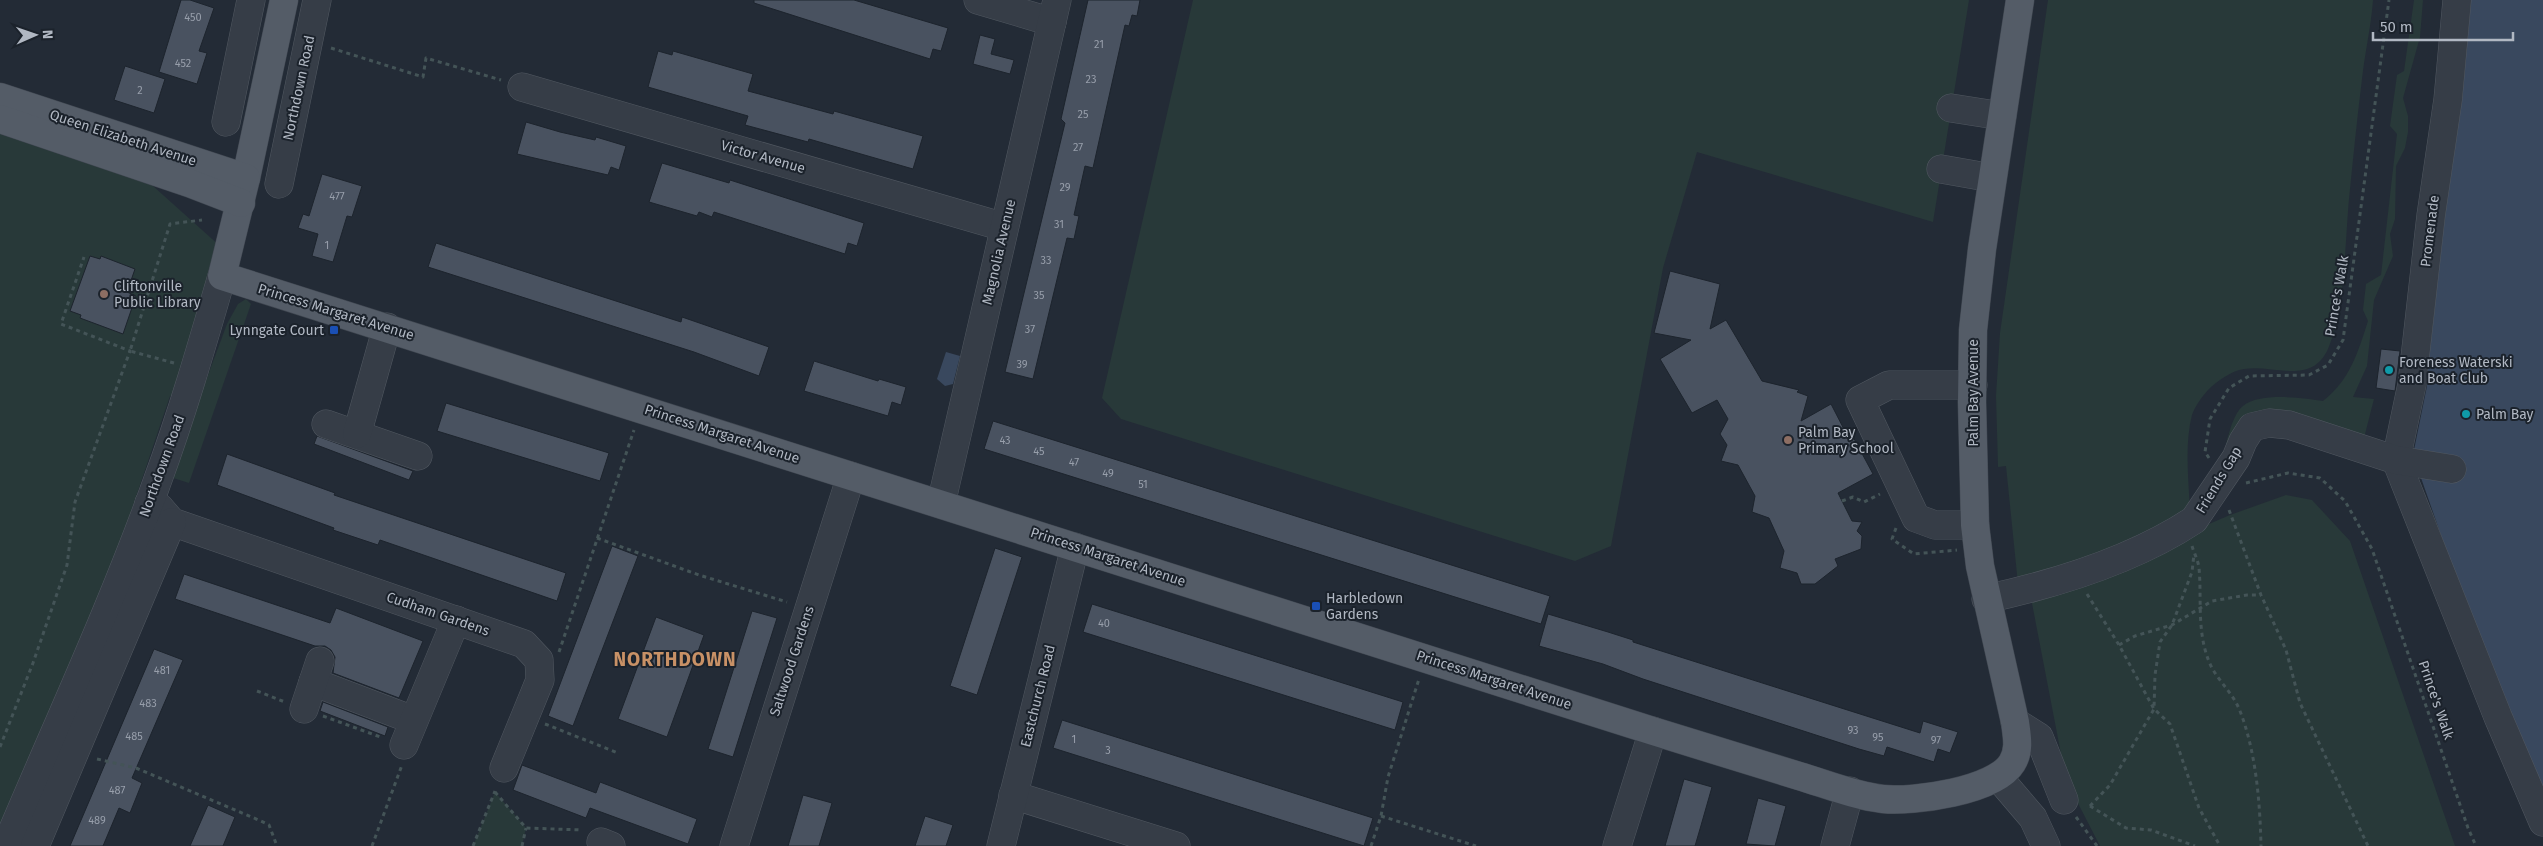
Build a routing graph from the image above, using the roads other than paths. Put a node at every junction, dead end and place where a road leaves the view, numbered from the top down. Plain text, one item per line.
1 (251, 0) edge
2 (978, 0) edge
3 (2020, 0) edge
4 (2457, 0) edge
5 (282, 8) edge
6 (1054, 11) edge
7 (313, 21) edge
8 (239, 60) junction
9 (270, 70) junction
10 (522, 86) road end
11 (0, 97) edge
12 (1951, 108) dead end
13 (2002, 116) junction
14 (0, 119) edge
15 (226, 122) dead end
16 (1941, 169) dead end
17 (1992, 178) junction
18 (279, 184) dead end
19 (244, 190) junction
20 (1004, 227) junction
21 (222, 276) junction
22 (387, 327) junction
23 (1972, 385) junction
24 (326, 424) dead end
25 (357, 434) junction
26 (418, 456) dead end
27 (2396, 460) junction
28 (2452, 469) dead end
29 (851, 476) junction
30 (149, 503) junction
31 (941, 504) junction
32 (172, 522) junction
33 (1975, 525) junction
34 (1075, 547) junction
35 (1986, 599) junction
36 (456, 620) junction
37 (304, 709) road end
38 (2015, 722) junction
39 (1653, 731) junction
40 (1998, 777) junction
41 (500, 780) road end
42 (1850, 791) junction
43 (1013, 795) junction
44 (2064, 800) road end
45 (2543, 822) edge
46 (6, 846) edge
47 (35, 846) edge
48 (734, 846) edge
49 (1001, 846) edge
50 (1176, 846) edge
51 (1617, 846) edge
52 (1835, 846) edge
53 (2046, 846) edge

1 - 8 street
2 - 6 street
3 - 13 main road, Palm Bay Avenue
4 - 27 street, Promenade
5 - 7 street, Northdown Road
5 - 9 main road, Northdown Road
6 - 20 street, Magnolia Avenue
7 - 18 street, Northdown Road
8 - 9 street
8 - 15 street
9 - 19 main road, Northdown Road
10 - 20 street, Victor Avenue
11 - 19 main road, Queen Elizabeth Avenue
12 - 13 street
13 - 17 main road, Palm Bay Avenue
14 - 19 main road, Queen Elizabeth Avenue
16 - 17 street
17 - 23 main road, Palm Bay Avenue
19 - 21 main road, Northdown Road
20 - 31 street, Magnolia Avenue
21 - 22 main road, Princess Margaret Avenue
21 - 30 street, Northdown Road
22 - 25 street
22 - 29 main road, Princess Margaret Avenue
23 - 33 main road, Palm Bay Avenue
23 - 33 street
24 - 25 street
25 - 26 street
27 - 28 street, Friends Gap
27 - 35 street, Friends Gap
27 - 45 street
29 - 31 main road, Princess Margaret Avenue
29 - 48 street, Saltwood Gardens
30 - 32 street, Cudham Gardens
30 - 46 street, Northdown Road
31 - 34 main road, Princess Margaret Avenue
32 - 36 street, Cudham Gardens
32 - 47 street, Northdown Road
33 - 35 main road, Palm Bay Avenue
34 - 39 main road, Princess Margaret Avenue
34 - 43 street, Eastchurch Road
35 - 38 main road, Palm Bay Avenue
36 - 37 street
36 - 41 street, Cudham Gardens
38 - 40 main road, Palm Bay Avenue
38 - 44 street
39 - 42 main road, Princess Margaret Avenue
39 - 51 street
40 - 42 main road, Princess Margaret Avenue
40 - 53 street
42 - 52 street
43 - 49 street, Eastchurch Road
43 - 50 street

